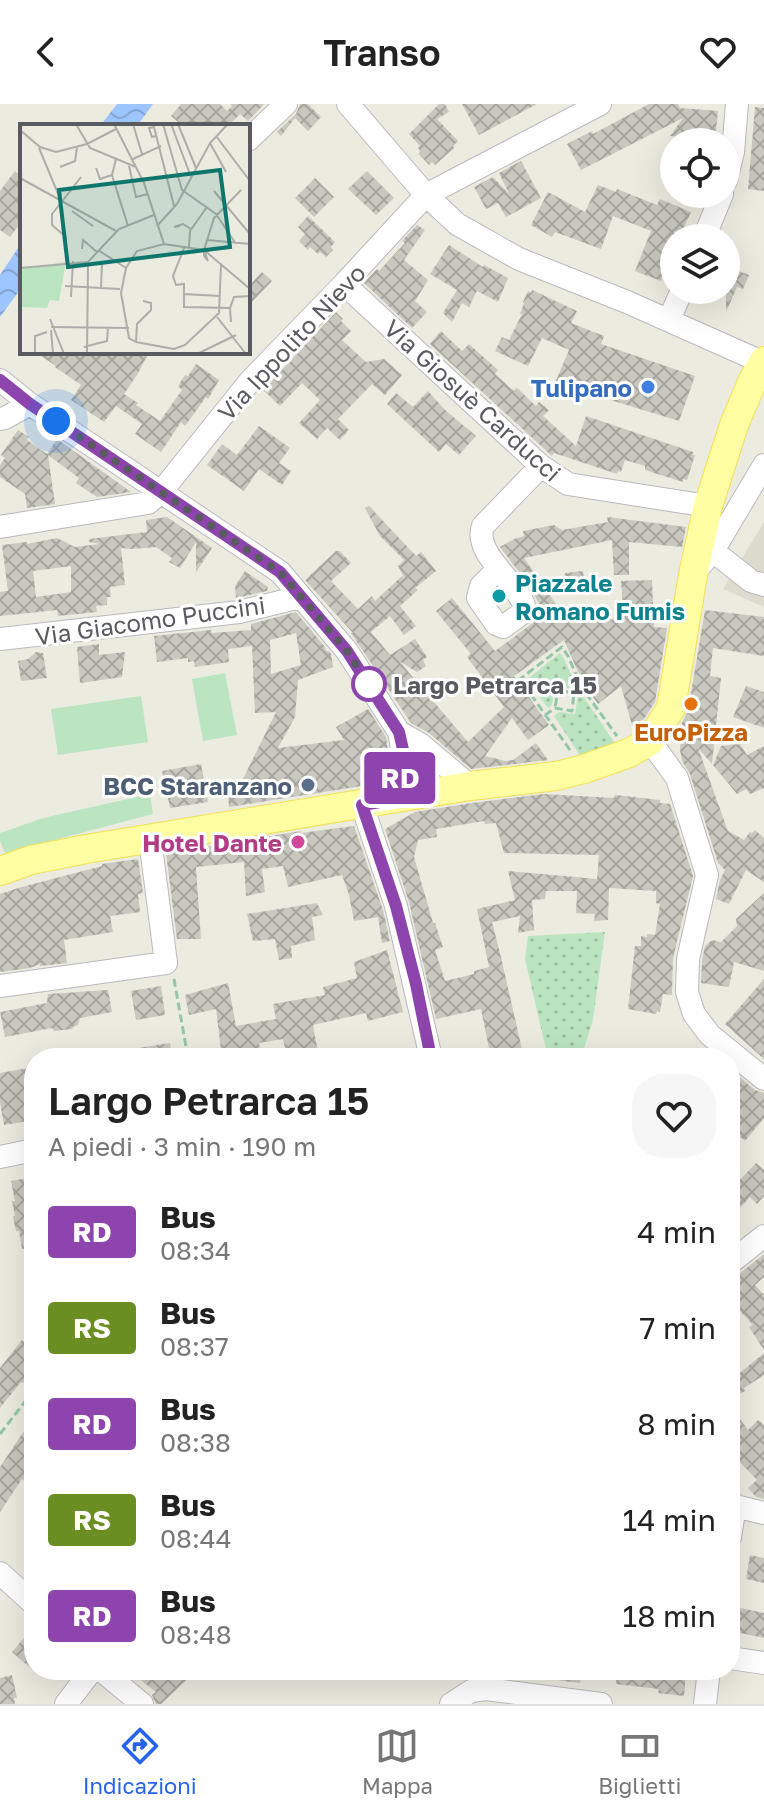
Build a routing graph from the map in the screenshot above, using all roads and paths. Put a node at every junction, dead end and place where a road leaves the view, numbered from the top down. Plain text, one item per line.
1 (286, 104) edge
2 (348, 104) edge
3 (600, 104) edge
4 (737, 104) edge
5 (735, 128) edge
6 (250, 138) edge
7 (426, 195) junction
8 (344, 284) junction
9 (676, 304) edge
10 (669, 320) junction
11 (764, 362) edge
12 (0, 380) edge
13 (30, 404) junction
14 (0, 419) edge
15 (764, 465) edge
16 (541, 466) junction
17 (161, 492) junction
18 (708, 506) junction
19 (0, 527) edge
20 (713, 551) junction
21 (498, 569) dead end
22 (693, 575) junction
23 (764, 585) edge
24 (300, 597) junction
25 (0, 639) edge
26 (582, 688) junction
27 (574, 693) junction
28 (555, 708) junction
29 (545, 715) junction
30 (408, 743) junction
31 (640, 747) junction
32 (584, 769) junction
33 (470, 786) junction
34 (435, 793) junction
35 (392, 800) junction
36 (362, 805) junction
37 (150, 839) junction
38 (0, 871) edge
39 (166, 963) junction
40 (0, 986) edge
41 (186, 1048) edge
42 (429, 1048) edge
43 (726, 1048) edge
44 (740, 1059) edge
45 (764, 1079) edge
46 (24, 1152) edge
47 (0, 1157) edge
48 (764, 1236) edge
49 (740, 1255) edge
50 (24, 1403) edge
51 (0, 1434) edge
52 (740, 1505) edge
53 (764, 1513) edge
54 (0, 1573) edge
55 (24, 1595) edge
56 (740, 1659) edge
57 (764, 1663) edge
58 (84, 1680) edge
59 (113, 1680) edge
60 (708, 1680) edge
61 (528, 1699) edge
62 (66, 1704) edge
63 (142, 1704) edge
64 (451, 1704) edge
65 (601, 1704) edge
66 (705, 1704) edge

1 - 6 street
2 - 7 street
3 - 7 street, Via Ippolito Nievo
4 - 5 street
7 - 8 street, Via Ippolito Nievo
7 - 10 street
8 - 16 street, Via Giosuè Carducci
8 - 17 street, Via Ippolito Nievo
9 - 10 street
10 - 11 street
11 - 18 main road
12 - 13 street
13 - 14 street
13 - 17 street
15 - 20 street
16 - 18 street, Via Giosuè Carducci
16 - 21 street
17 - 19 street
17 - 24 street
18 - 22 main road
20 - 22 street
20 - 23 street
22 - 31 main road
24 - 25 street, Via Giacomo Puccini
24 - 30 street
26 - 27 path
26 - 29 path
26 - 31 path
27 - 28 path
27 - 28 path
28 - 29 path
29 - 32 path
30 - 33 street
30 - 34 street
30 - 35 street
31 - 32 main road
31 - 43 street
32 - 33 main road
33 - 34 main road
34 - 35 main road
35 - 36 main road
36 - 37 main road
36 - 42 street
37 - 38 main road
37 - 39 street
39 - 40 street
39 - 41 path
44 - 45 street
46 - 47 street
48 - 49 street
50 - 51 path
52 - 53 street
54 - 55 street
56 - 57 street
58 - 62 street
59 - 63 street
60 - 66 street
61 - 64 street
61 - 65 street

